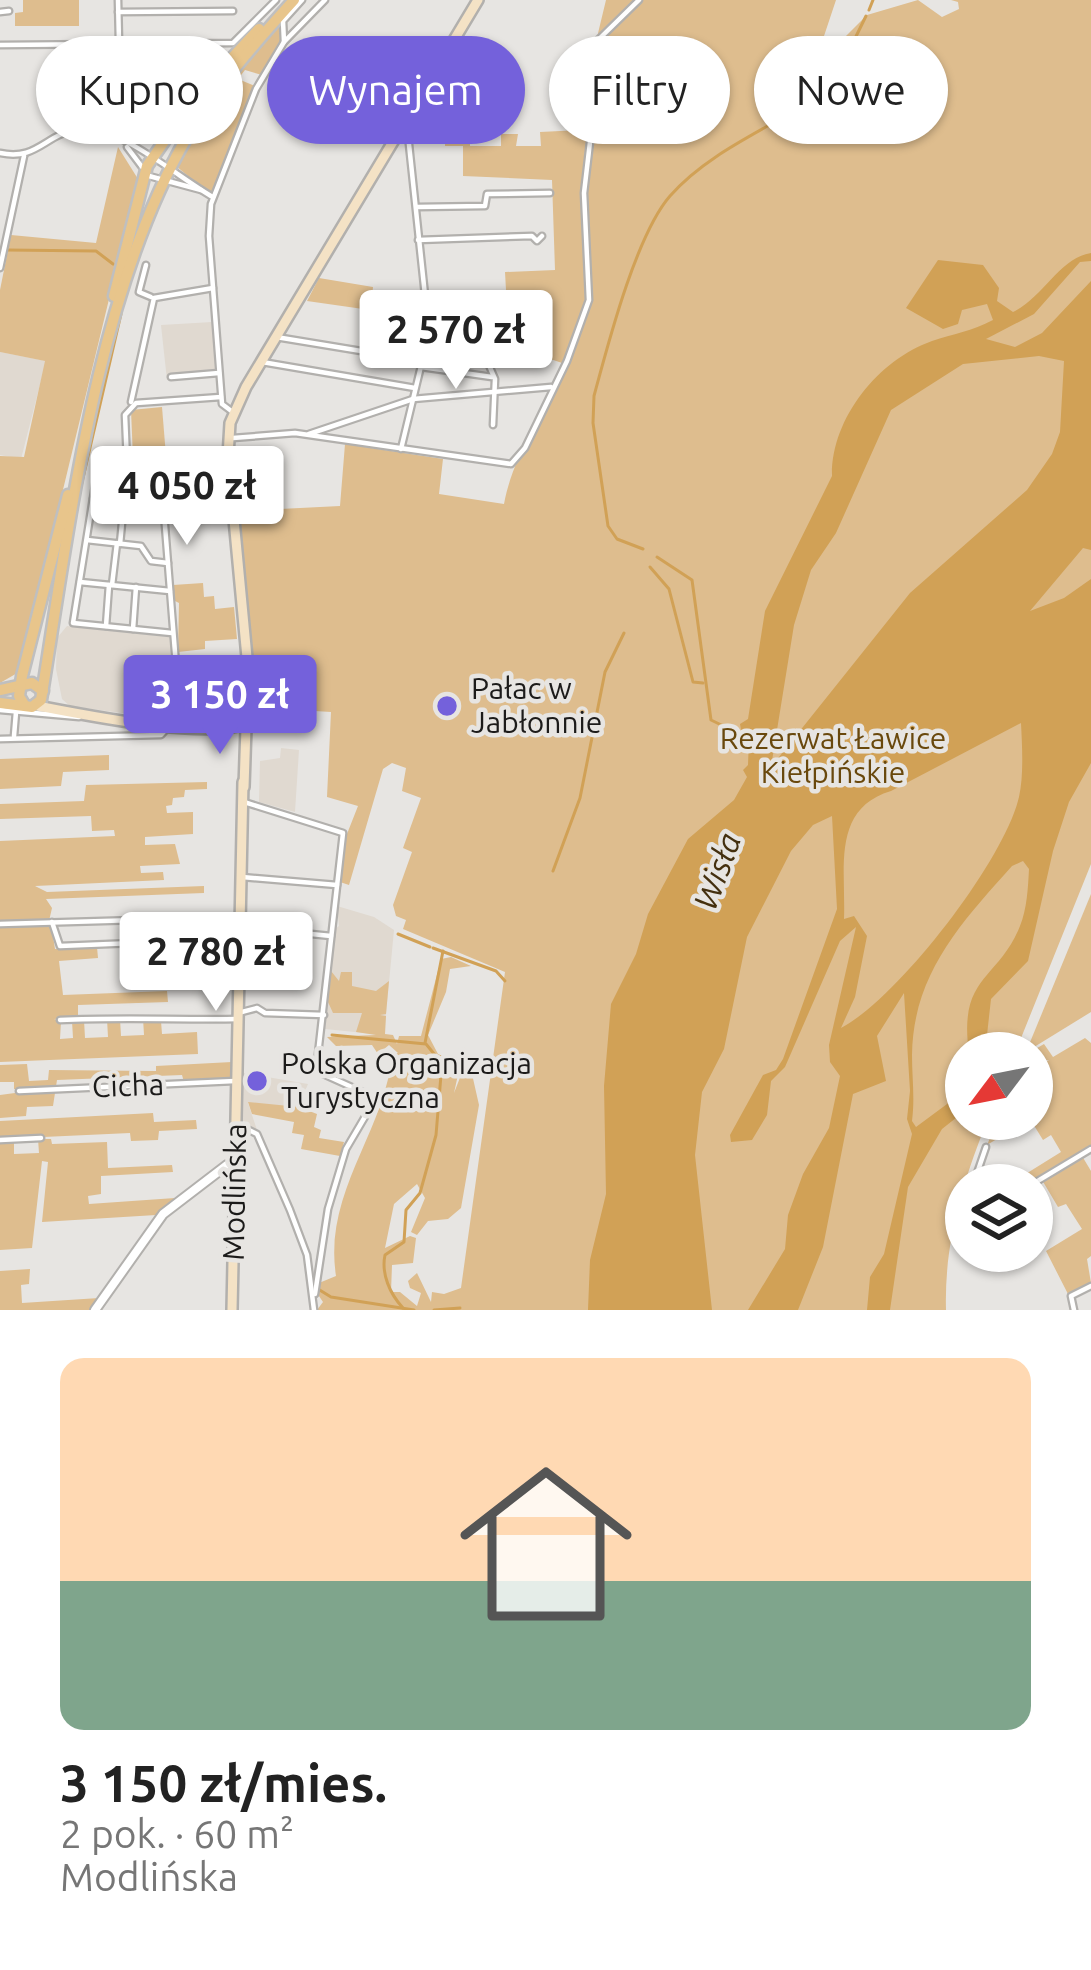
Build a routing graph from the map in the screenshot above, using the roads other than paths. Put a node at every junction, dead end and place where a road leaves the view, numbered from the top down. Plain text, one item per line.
1 (118, 0) edge
2 (276, 0) edge
3 (294, 0) edge
4 (325, 0) edge
5 (478, 0) edge
6 (639, 1) edge
7 (9, 11) dead end
8 (233, 11) dead end
9 (0, 12) edge
10 (118, 12) junction
11 (119, 36) edge
12 (284, 36) edge
13 (290, 36) edge
14 (457, 36) edge
15 (243, 37) edge
16 (0, 45) edge
17 (36, 45) edge
18 (267, 73) edge
19 (50, 144) edge
20 (125, 144) joint
21 (392, 144) edge
22 (409, 144) edge
23 (0, 153) edge
24 (21, 158) junction
25 (171, 168) junction
26 (144, 173) junction
27 (163, 182) junction
28 (201, 190) junction
29 (550, 194) dead end
30 (213, 197) junction
31 (415, 207) junction
32 (532, 236) dead end
33 (418, 240) junction
34 (146, 265) dead end
35 (0, 268) edge
36 (213, 288) junction
37 (154, 298) junction
38 (276, 337) junction
39 (501, 341) dead end
40 (262, 362) junction
41 (421, 364) junction
42 (219, 373) junction
43 (170, 377) dead end
44 (494, 378) junction
45 (551, 387) junction
46 (415, 388) junction
47 (495, 391) junction
48 (221, 397) junction
49 (412, 399) junction
50 (132, 404) junction
51 (234, 413) junction
52 (493, 425) dead end
53 (309, 434) junction
54 (227, 439) junction
55 (401, 448) junction
56 (98, 467) dead end
57 (130, 472) dead end
58 (93, 499) junction
59 (125, 502) junction
60 (160, 505) junction
61 (86, 540) junction
62 (118, 543) junction
63 (152, 561) junction
64 (168, 563) junction
65 (151, 576) dead end
66 (78, 582) junction
67 (111, 585) junction
68 (136, 587) junction
69 (170, 591) junction
70 (106, 626) junction
71 (133, 629) junction
72 (172, 633) junction
73 (20, 685) junction
74 (0, 690) edge
75 (43, 691) junction
76 (0, 706) edge
77 (26, 708) junction
78 (85, 717) junction
79 (245, 723) junction
80 (172, 728) junction
81 (14, 739) junction
82 (0, 740) edge
83 (244, 802) junction
84 (242, 877) junction
85 (337, 885) junction
86 (52, 922) junction
87 (241, 922) junction
88 (0, 924) edge
89 (333, 937) junction
90 (160, 942) dead end
91 (324, 1015) junction
92 (238, 1016) junction
93 (60, 1020) dead end
94 (237, 1080) junction
95 (19, 1091) dead end
96 (236, 1124) junction
97 (41, 1138) dead end
98 (0, 1140) edge
99 (986, 1147) dead end
100 (1091, 1149) edge
101 (980, 1164) edge
102 (235, 1165) junction
103 (1053, 1172) edge
104 (1091, 1286) edge
105 (315, 1294) junction
106 (95, 1310) edge
107 (232, 1310) edge
108 (314, 1310) edge
109 (1074, 1310) edge

1 - 10 street
2 - 15 street
3 - 12 street
3 - 25 main road
3 - 26 main road
4 - 13 street
5 - 14 main road, Modlińska
6 - 45 street
7 - 9 street
8 - 10 street
10 - 11 street
16 - 17 street
18 - 30 street
19 - 24 street
20 - 26 street
20 - 26 street
21 - 38 main road, Modlińska
22 - 31 street
23 - 24 street
24 - 35 street
25 - 26 street
25 - 27 main road
25 - 28 street
26 - 27 street
26 - 73 main road
27 - 28 street
27 - 75 main road
28 - 30 street
29 - 31 street
30 - 36 street
31 - 33 street
32 - 33 street
33 - 41 street
34 - 37 street
36 - 37 street
36 - 42 street
37 - 50 street
38 - 40 main road, Modlińska
38 - 41 street
39 - 44 street
40 - 46 street
40 - 51 main road, Modlińska
41 - 44 street
41 - 46 street
42 - 43 street
42 - 48 street
44 - 47 street
45 - 47 street
45 - 55 street
46 - 49 street
47 - 49 street
47 - 52 street
48 - 50 street
48 - 51 street
49 - 53 street
49 - 55 street
50 - 60 street
51 - 54 main road, Modlińska
53 - 54 street
53 - 55 street
54 - 79 main road, Modlińska
56 - 58 street
57 - 59 street
58 - 59 street
58 - 61 street
59 - 60 street
59 - 62 street
60 - 64 street
61 - 62 street
61 - 66 street
62 - 63 street
62 - 67 street
63 - 64 street
63 - 65 street
64 - 69 street
66 - 67 street
66 - 70 street
67 - 68 street
67 - 70 street
68 - 69 street
68 - 71 street
69 - 72 street
70 - 71 street
71 - 72 street
72 - 80 street
73 - 74 main road
73 - 75 main road
73 - 77 main road
75 - 77 main road
75 - 78 main road
76 - 77 main road
77 - 78 main road
77 - 78 street
77 - 81 street
78 - 80 main road
79 - 80 main road
79 - 83 main road, Modlińska
80 - 81 street
81 - 82 street
83 - 84 main road, Modlińska
83 - 85 street
84 - 85 street
84 - 87 main road, Modlińska
85 - 89 street
86 - 87 street
86 - 88 street
86 - 90 street
87 - 89 street
87 - 92 main road, Modlińska
89 - 91 street
91 - 92 street
91 - 105 street
92 - 93 street
92 - 94 main road, Modlińska
94 - 95 street, Cicha
94 - 96 main road, Modlińska
96 - 102 main road, Modlińska
96 - 105 street
97 - 98 street
99 - 101 street
100 - 103 street
102 - 106 street
102 - 107 main road, Modlińska
104 - 109 street
105 - 108 street

